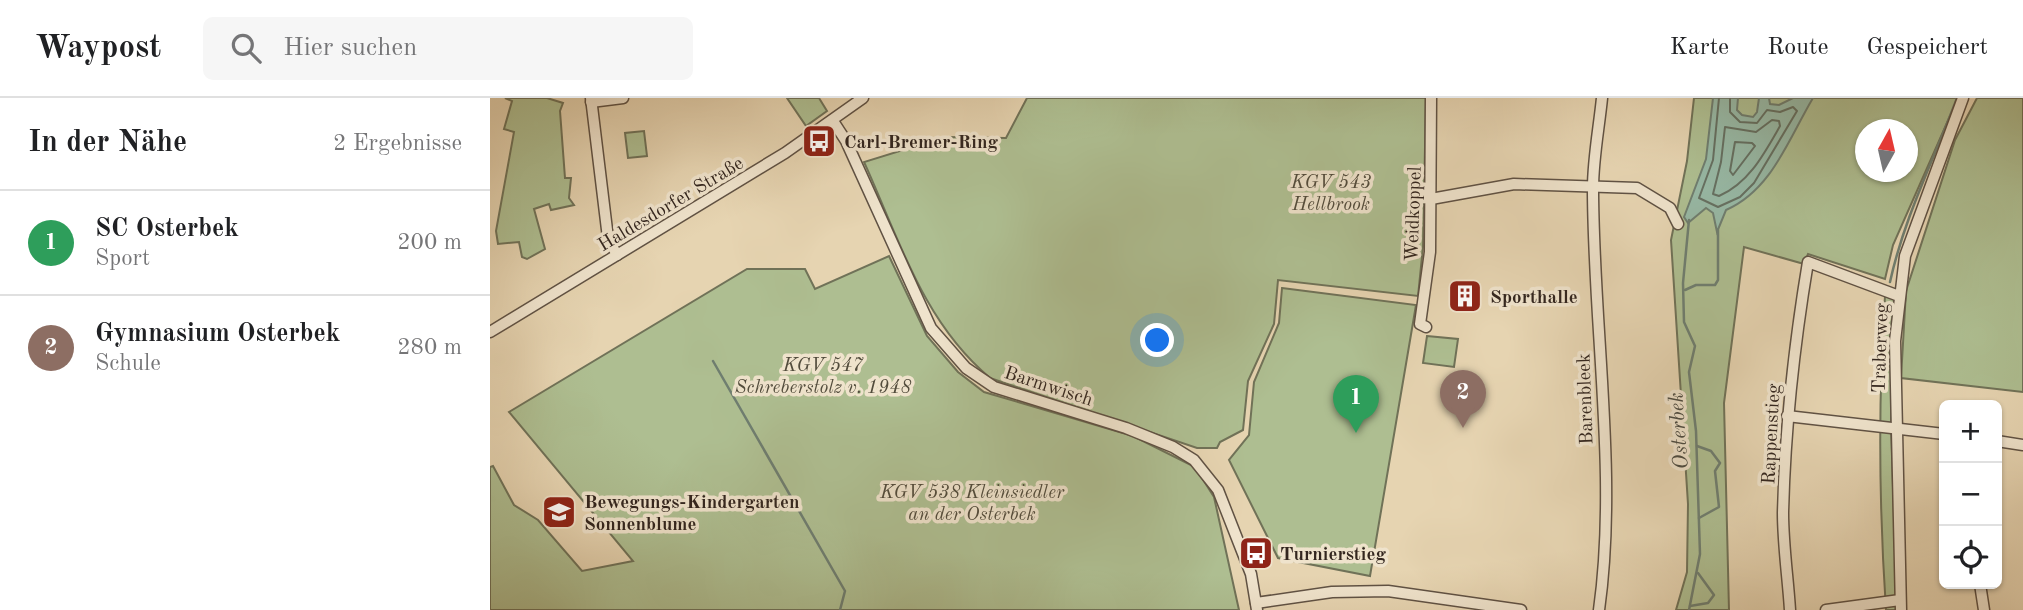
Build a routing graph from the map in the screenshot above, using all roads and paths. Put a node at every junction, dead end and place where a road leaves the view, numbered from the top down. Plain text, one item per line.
1 (624, 98) edge
2 (863, 98) edge
3 (1431, 98) edge
4 (1602, 98) edge
5 (1962, 98) edge
6 (591, 100) edge
7 (833, 121) junction
8 (1593, 185) junction
9 (1431, 199) junction
10 (1678, 224) dead end
11 (617, 256) junction
12 (1899, 296) junction
13 (1426, 327) dead end
14 (490, 332) edge
15 (1787, 416) junction
16 (1895, 429) junction
17 (1939, 433) edge
18 (2002, 442) edge
19 (2023, 445) edge
20 (1981, 589) edge
21 (1900, 605) edge
22 (1256, 606) edge
23 (1832, 609) edge
24 (1521, 610) edge
25 (1600, 610) edge
26 (1790, 610) edge
27 (1984, 610) edge

1 - 6 street
2 - 7 street, Haldesdorfer Straße
3 - 9 street, Weidkoppel
4 - 8 street, Barenbleek
5 - 12 street, Traberweg
6 - 11 street
7 - 11 street, Haldesdorfer Straße
7 - 22 street, Barmwisch
8 - 9 street
8 - 10 street
8 - 25 street, Barenbleek
9 - 13 street, Weidkoppel
11 - 14 street, Haldesdorfer Straße
12 - 15 street, Rappenstieg
12 - 16 street, Traberweg
15 - 16 street
15 - 26 street, Rappenstieg
16 - 17 street
16 - 21 street, Traberweg
18 - 19 street
20 - 27 street
21 - 23 street
22 - 24 street

